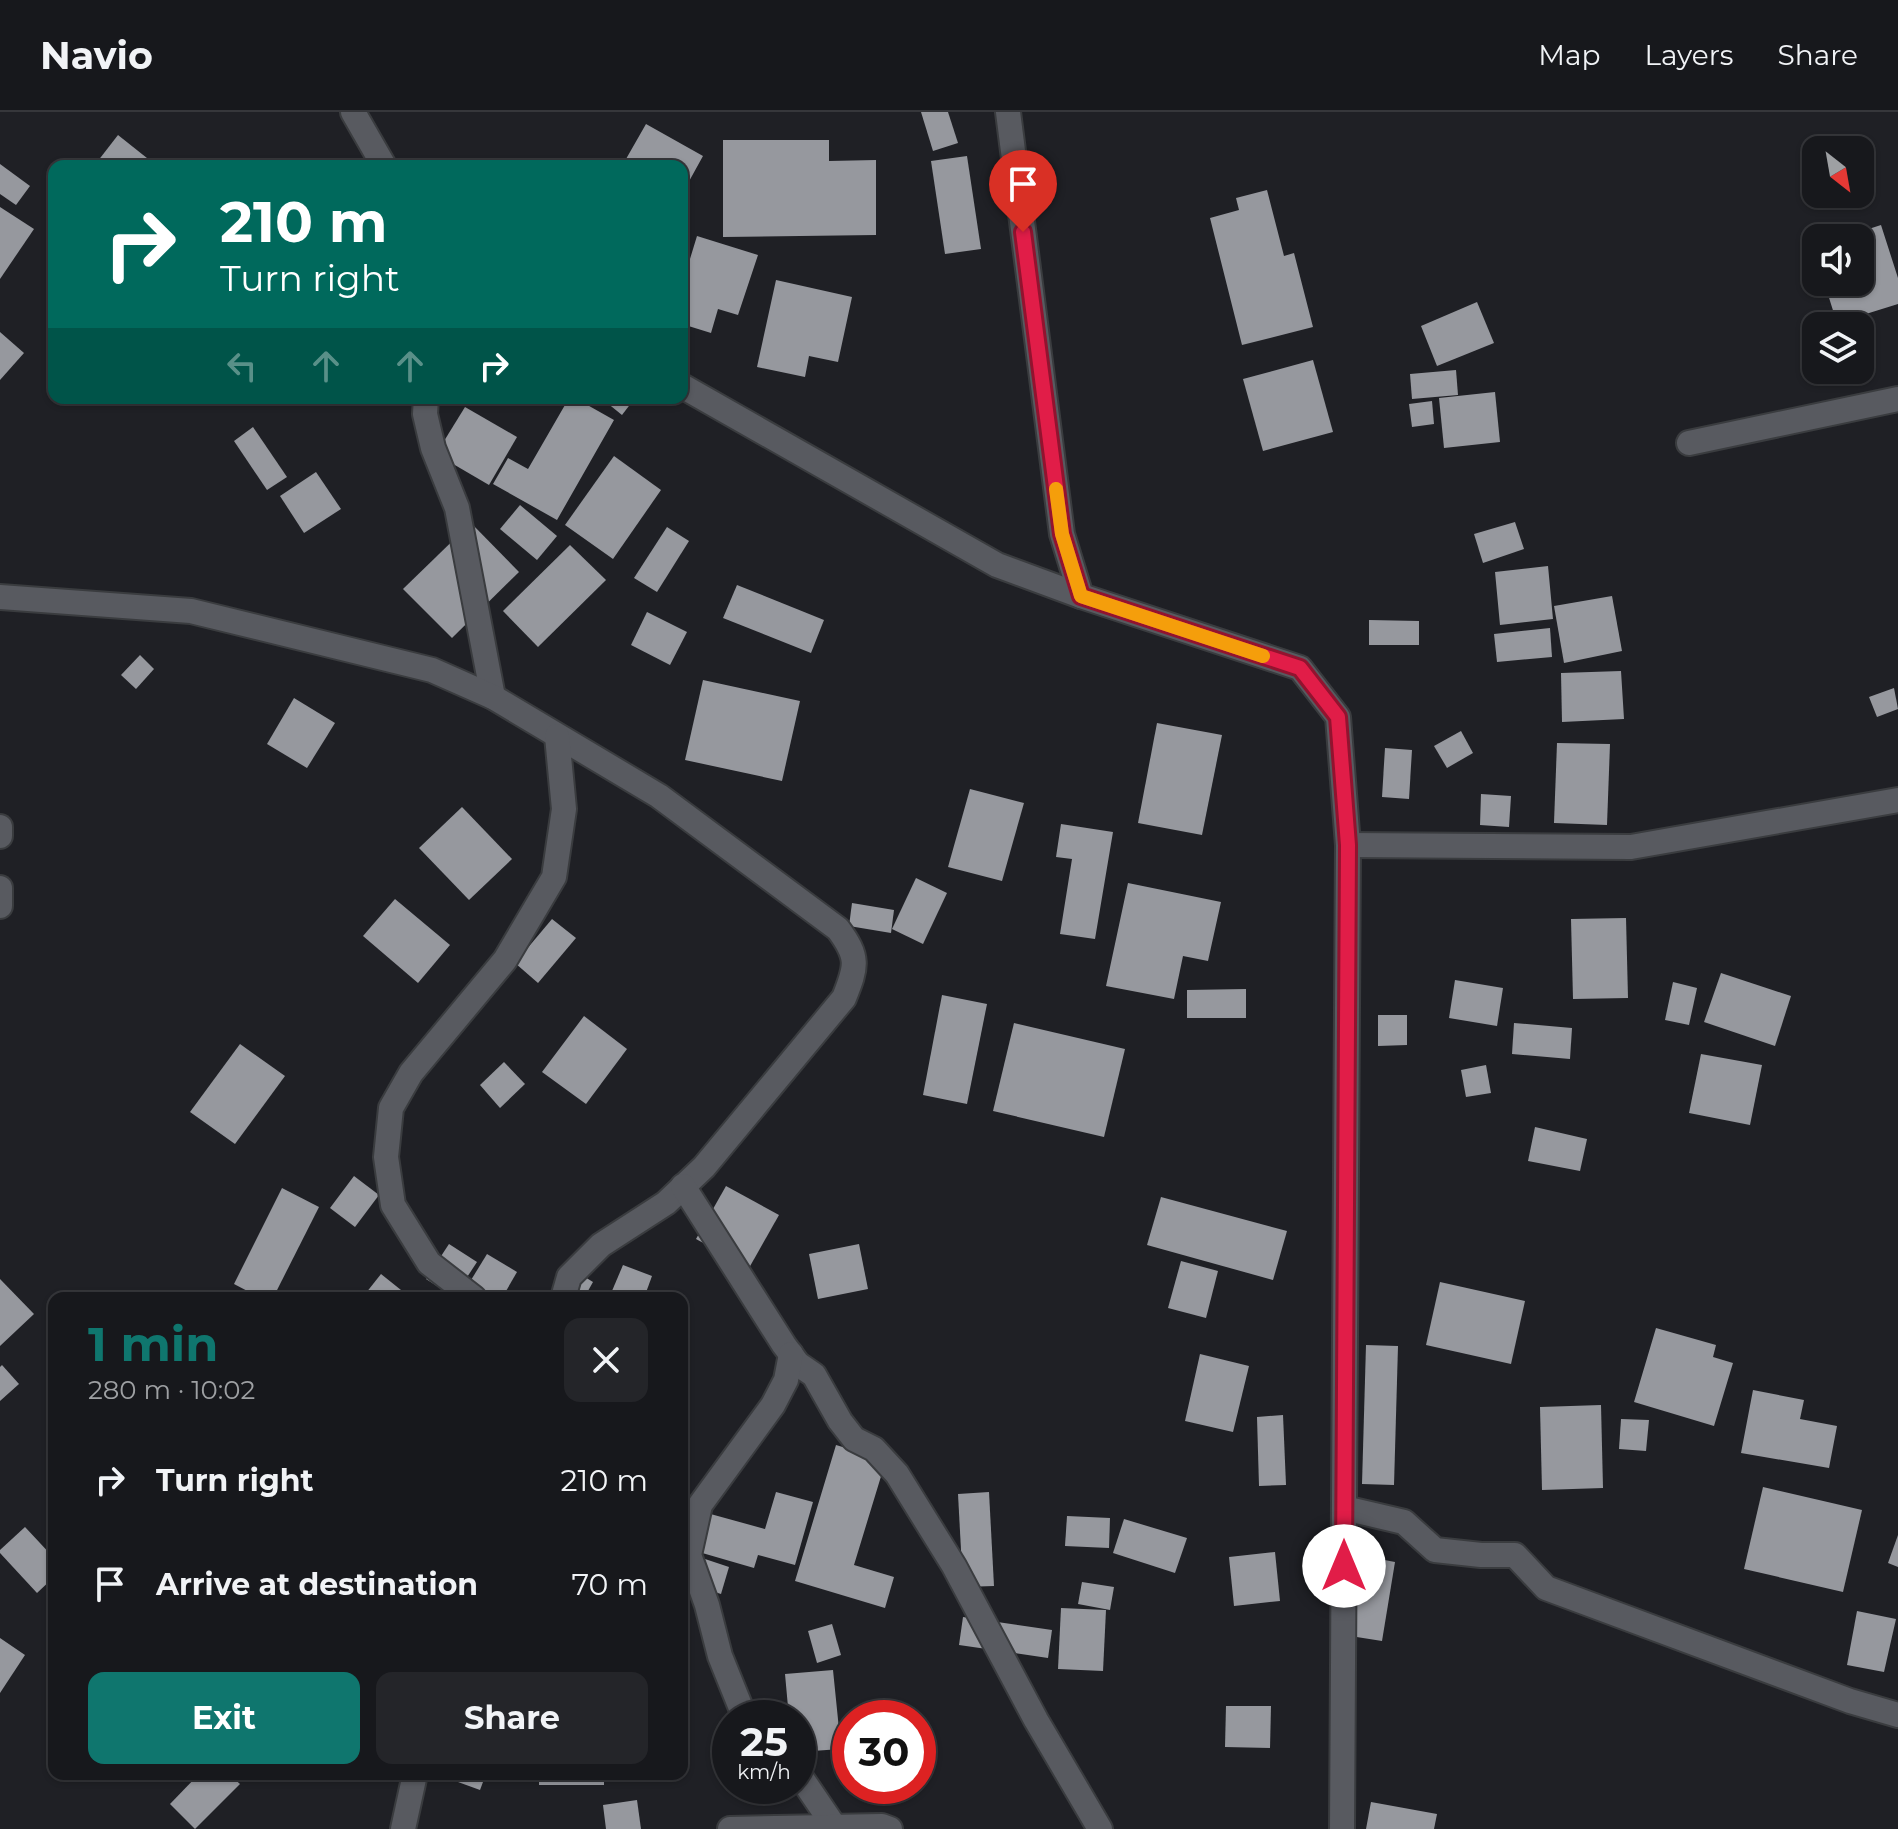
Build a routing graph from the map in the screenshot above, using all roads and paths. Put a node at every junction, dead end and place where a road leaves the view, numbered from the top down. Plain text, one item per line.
1 (353, 112) edge
2 (1008, 112) edge
3 (381, 160) edge
4 (688, 389) edge
5 (1898, 399) edge
6 (426, 404) edge
7 (1689, 443) dead end
8 (1081, 596) junction
9 (0, 597) edge
10 (493, 697) junction
11 (557, 736) junction
12 (1898, 800) edge
13 (0, 827) edge
14 (0, 836) edge
15 (1348, 845) junction
16 (0, 888) edge
17 (0, 906) edge
18 (683, 1186) junction
19 (466, 1292) edge
20 (565, 1292) edge
21 (791, 1354) junction
22 (1344, 1508) junction
23 (688, 1535) edge
24 (688, 1546) edge
25 (738, 1700) edge
26 (1898, 1715) edge
27 (414, 1780) edge
28 (816, 1800) edge
29 (834, 1826) junction
30 (403, 1829) edge
31 (730, 1829) edge
32 (890, 1829) edge
33 (1100, 1829) edge
34 (1342, 1829) edge

1 - 3 street
2 - 8 street
4 - 8 street
5 - 7 street
6 - 10 street
8 - 15 street
9 - 10 street
10 - 11 street
11 - 18 street
11 - 19 street
12 - 15 street
13 - 14 street
15 - 22 street
16 - 17 street
18 - 20 street
18 - 21 street
21 - 23 street
21 - 33 street
22 - 26 street
22 - 34 street
24 - 25 street
27 - 30 street
28 - 29 street
29 - 31 street
29 - 32 street

